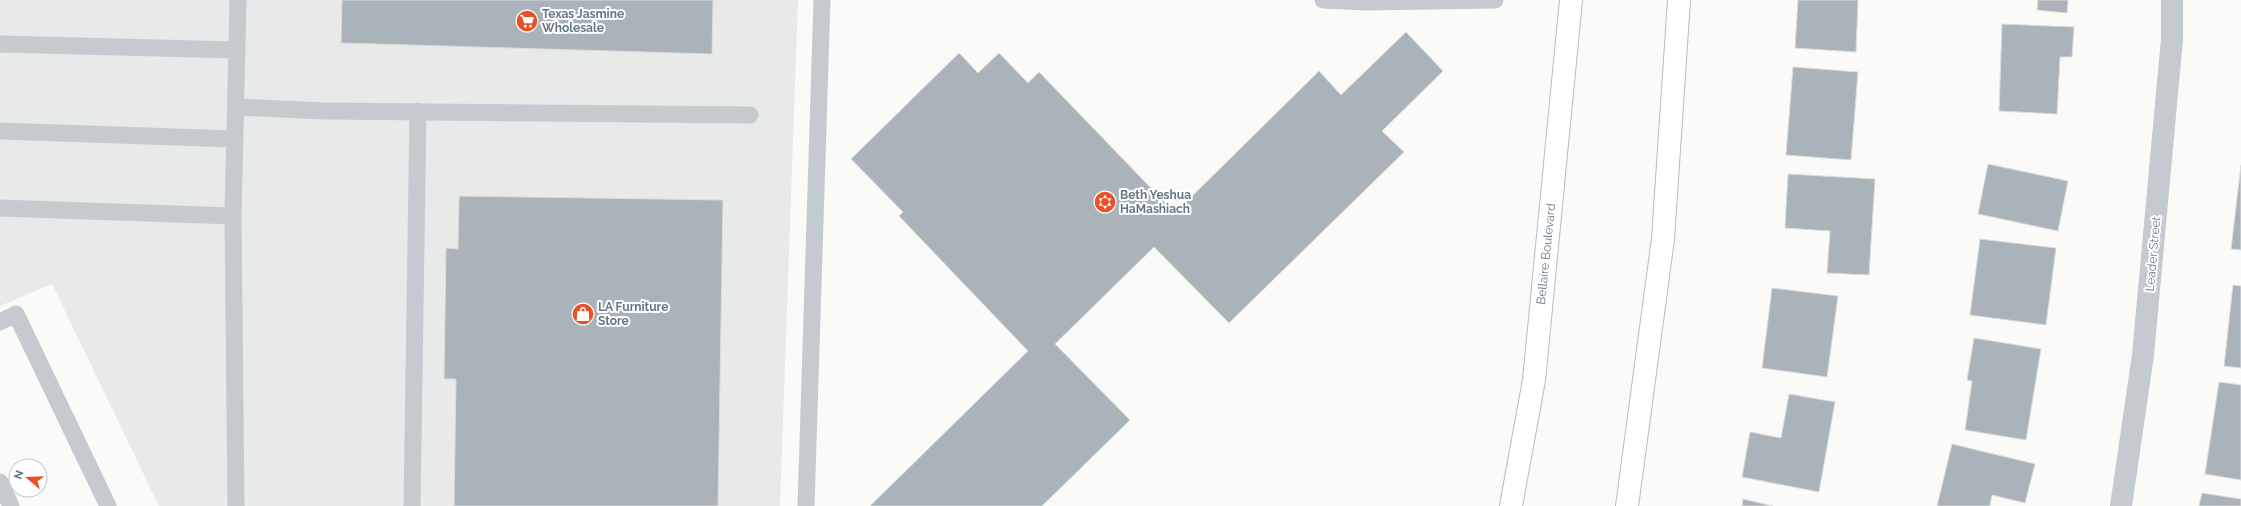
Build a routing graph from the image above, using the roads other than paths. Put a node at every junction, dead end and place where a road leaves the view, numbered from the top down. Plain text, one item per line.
1 (238, 0) edge
2 (822, 0) edge
3 (1324, 0) edge
4 (1495, 0) edge
5 (1571, 0) edge
6 (1679, 0) edge
7 (2172, 0) edge
8 (1469, 1) edge
9 (0, 44) edge
10 (237, 50) junction
11 (237, 107) junction
12 (418, 111) junction
13 (750, 115) dead end
14 (0, 132) edge
15 (235, 139) junction
16 (0, 208) edge
17 (233, 216) junction
18 (0, 322) edge
19 (0, 482) edge
20 (11, 506) edge
21 (108, 506) edge
22 (236, 506) edge
23 (412, 506) edge
24 (806, 506) edge
25 (1511, 506) edge
26 (1627, 506) edge
27 (2121, 506) edge

1 - 10 lane
2 - 24 lane
3 - 8 lane
4 - 8 lane
5 - 25 main road, Bellaire Boulevard
6 - 26 main road
7 - 27 street, Leader Street
9 - 10 lane
10 - 11 lane
11 - 12 lane
11 - 15 lane
12 - 13 lane
12 - 23 lane
14 - 15 lane
15 - 17 lane
16 - 17 lane
17 - 22 lane
18 - 21 lane
19 - 20 lane

